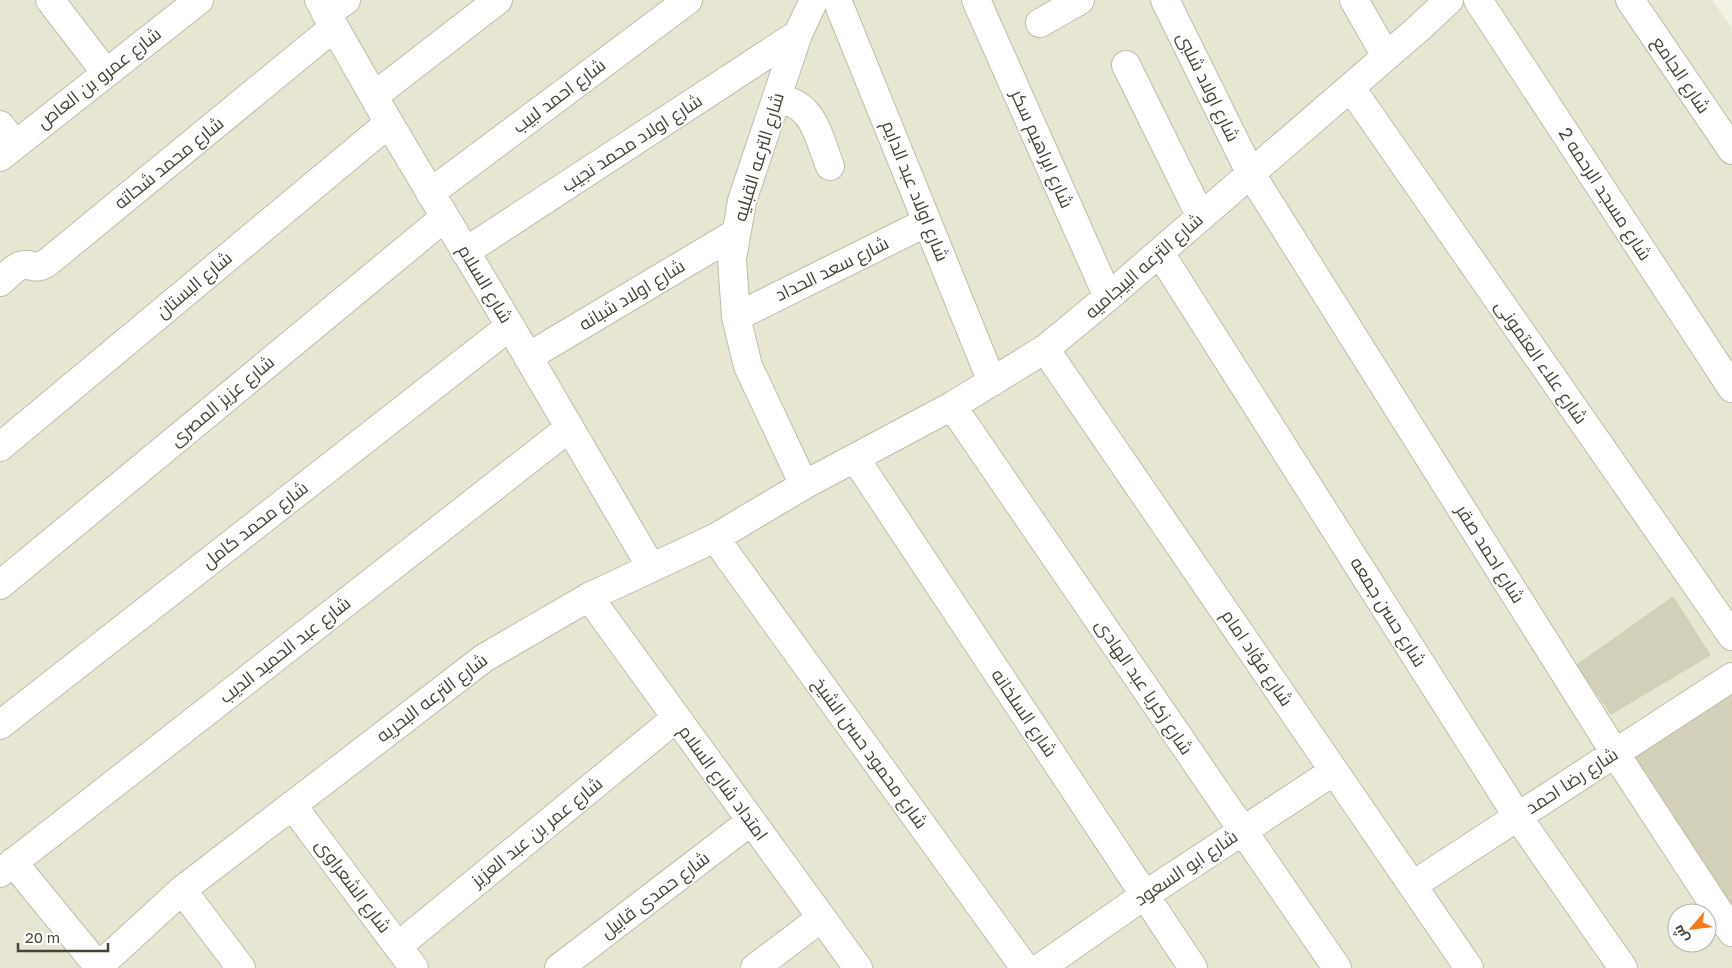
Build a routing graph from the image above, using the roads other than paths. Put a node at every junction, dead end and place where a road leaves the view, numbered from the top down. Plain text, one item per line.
1 (50, 0) edge
2 (498, 0) edge
3 (688, 0) edge
4 (814, 0) edge
5 (837, 0) edge
6 (976, 0) edge
7 (1080, 0) edge
8 (1165, 0) edge
9 (1354, 0) edge
10 (1449, 0) edge
11 (1478, 0) edge
12 (1630, 0) edge
13 (185, 4) edge
14 (331, 11) edge
15 (1040, 23) dead end
16 (798, 34) junction
17 (1386, 56) junction
18 (1126, 65) dead end
19 (106, 73) junction
20 (1350, 88) junction
21 (374, 96) junction
22 (776, 99) junction
23 (389, 123) junction
24 (5, 142) edge
25 (1732, 150) edge
26 (830, 166) dead end
27 (1251, 174) junction
28 (430, 193) junction
29 (1201, 217) junction
30 (445, 218) junction
31 (927, 222) junction
32 (736, 234) junction
33 (465, 252) junction
34 (1160, 253) junction
35 (2, 276) edge
36 (1108, 297) junction
37 (736, 317) junction
38 (510, 326) junction
39 (1045, 349) junction
40 (528, 357) junction
41 (992, 382) junction
42 (1732, 388) edge
43 (952, 406) junction
44 (569, 428) junction
45 (0, 447) edge
46 (855, 458) junction
47 (804, 485) junction
48 (715, 538) junction
49 (651, 567) junction
50 (0, 585) edge
51 (589, 597) junction
52 (1732, 636) edge
53 (1732, 677) edge
54 (676, 718) junction
55 (0, 725) edge
56 (1614, 753) junction
57 (1334, 771) junction
58 (292, 805) junction
59 (1518, 817) junction
60 (751, 822) junction
61 (1243, 831) junction
62 (6, 868) edge
63 (1413, 885) junction
64 (182, 890) junction
65 (1145, 895) junction
66 (821, 918) junction
67 (1732, 932) edge
68 (398, 946) junction
69 (98, 967) edge
70 (241, 968) edge
71 (414, 968) edge
72 (559, 968) edge
73 (755, 968) edge
74 (858, 968) edge
75 (1025, 968) edge
76 (1040, 968) edge
77 (1194, 968) edge
78 (1337, 968) edge
79 (1470, 968) edge
80 (1623, 968) edge

1 - 19 street
2 - 21 street
3 - 28 street, شارع احمد لبيب
4 - 16 street, شارع الترعه القبليه
5 - 31 street, شارع اولاد عبد الدايم
6 - 36 street, شارع ابراهيم سكر
7 - 15 street
8 - 27 street, شارع اولاد شلبى
9 - 17 street
10 - 17 street, شارع الترعه البيجاميه
11 - 42 street, شارع مسجد الرحمه 2
12 - 25 street, شارع الجامع
13 - 19 street, شارع عمرو بن العاص
14 - 21 street, شارع السلام
14 - 35 street, شارع محمد شحاته
16 - 22 street, شارع الترعه القبليه
16 - 33 street, شارع اولاد محمد نجيب
17 - 20 street, شارع الترعه البيجاميه
18 - 29 street
19 - 24 street, شارع عمرو بن العاص
20 - 27 street, شارع الترعه البيجاميه
20 - 52 street, شارع علاء العتمونى
21 - 23 street, شارع السلام
22 - 26 street
22 - 32 street, شارع الترعه القبليه
23 - 28 street, شارع السلام
23 - 45 street, شارع البستان
27 - 29 street, شارع الترعه البيجاميه
27 - 56 street, شارع احمد صقر
28 - 30 street, شارع السلام
29 - 34 street, شارع الترعه البيجاميه
30 - 33 street, شارع السلام
30 - 50 street, شارع عزيز المصرى
31 - 37 street, شارع سعد الحداد
31 - 41 street, شارع اولاد عبد الدايم
32 - 37 street, شارع الترعه القبليه
32 - 40 street, شارع اولاد شبانه
33 - 38 street, شارع السلام
34 - 36 street, شارع الترعه البيجاميه
34 - 59 street, شارع حسن جمعه
36 - 39 street, شارع الترعه البيجاميه
37 - 47 street, شارع الترعه القبليه
38 - 40 street, شارع السلام
38 - 55 street, شارع محمد كامل
39 - 41 street, شارع الترعه البيجاميه
39 - 57 street, شارع فؤاد امام
40 - 44 street, شارع السلام
41 - 43 street, شارع الترعه البيجاميه
43 - 46 street, شارع الترعه البيجاميه
43 - 61 street, شارع زكريا عبد الهادى
44 - 49 street, شارع السلام
44 - 62 street, شارع عبد الحميد الديب
46 - 47 street, شارع الترعه البيجاميه
46 - 65 street, شارع السلخانه
47 - 48 street, شارع الترعه البحريه
48 - 49 street, شارع الترعه البحريه
48 - 75 street, شارع محمود حسن الشيخ
49 - 51 street, شارع الترعه البحريه
51 - 54 street, امتداد شارع السلام
51 - 58 street, شارع الترعه البحريه
53 - 56 street, شارع رضا احمد
54 - 60 street, امتداد شارع السلام
54 - 68 street, شارع عمر بن عبد العزيز
56 - 59 street, شارع رضا احمد
56 - 67 street, شارع احمد صقر
57 - 61 street, شارع ابو السعود
57 - 63 street, شارع فؤاد امام
58 - 64 street, شارع الترعه البحريه
58 - 68 street, شارع الشعراوى
59 - 63 street, شارع رضا احمد
59 - 80 street, شارع حسن جمعه
60 - 66 street, امتداد شارع السلام
60 - 72 street, شارع حمدى قابيل
61 - 65 street, شارع ابو السعود
61 - 78 street, شارع زكريا عبد الهادى
62 - 69 street
63 - 79 street, شارع فؤاد امام
64 - 69 street, شارع الترعه البحريه
64 - 70 street
65 - 76 street, شارع ابو السعود
65 - 77 street, شارع السلخانه
66 - 73 street
66 - 74 street, امتداد شارع السلام
68 - 71 street, شارع الشعراوى

